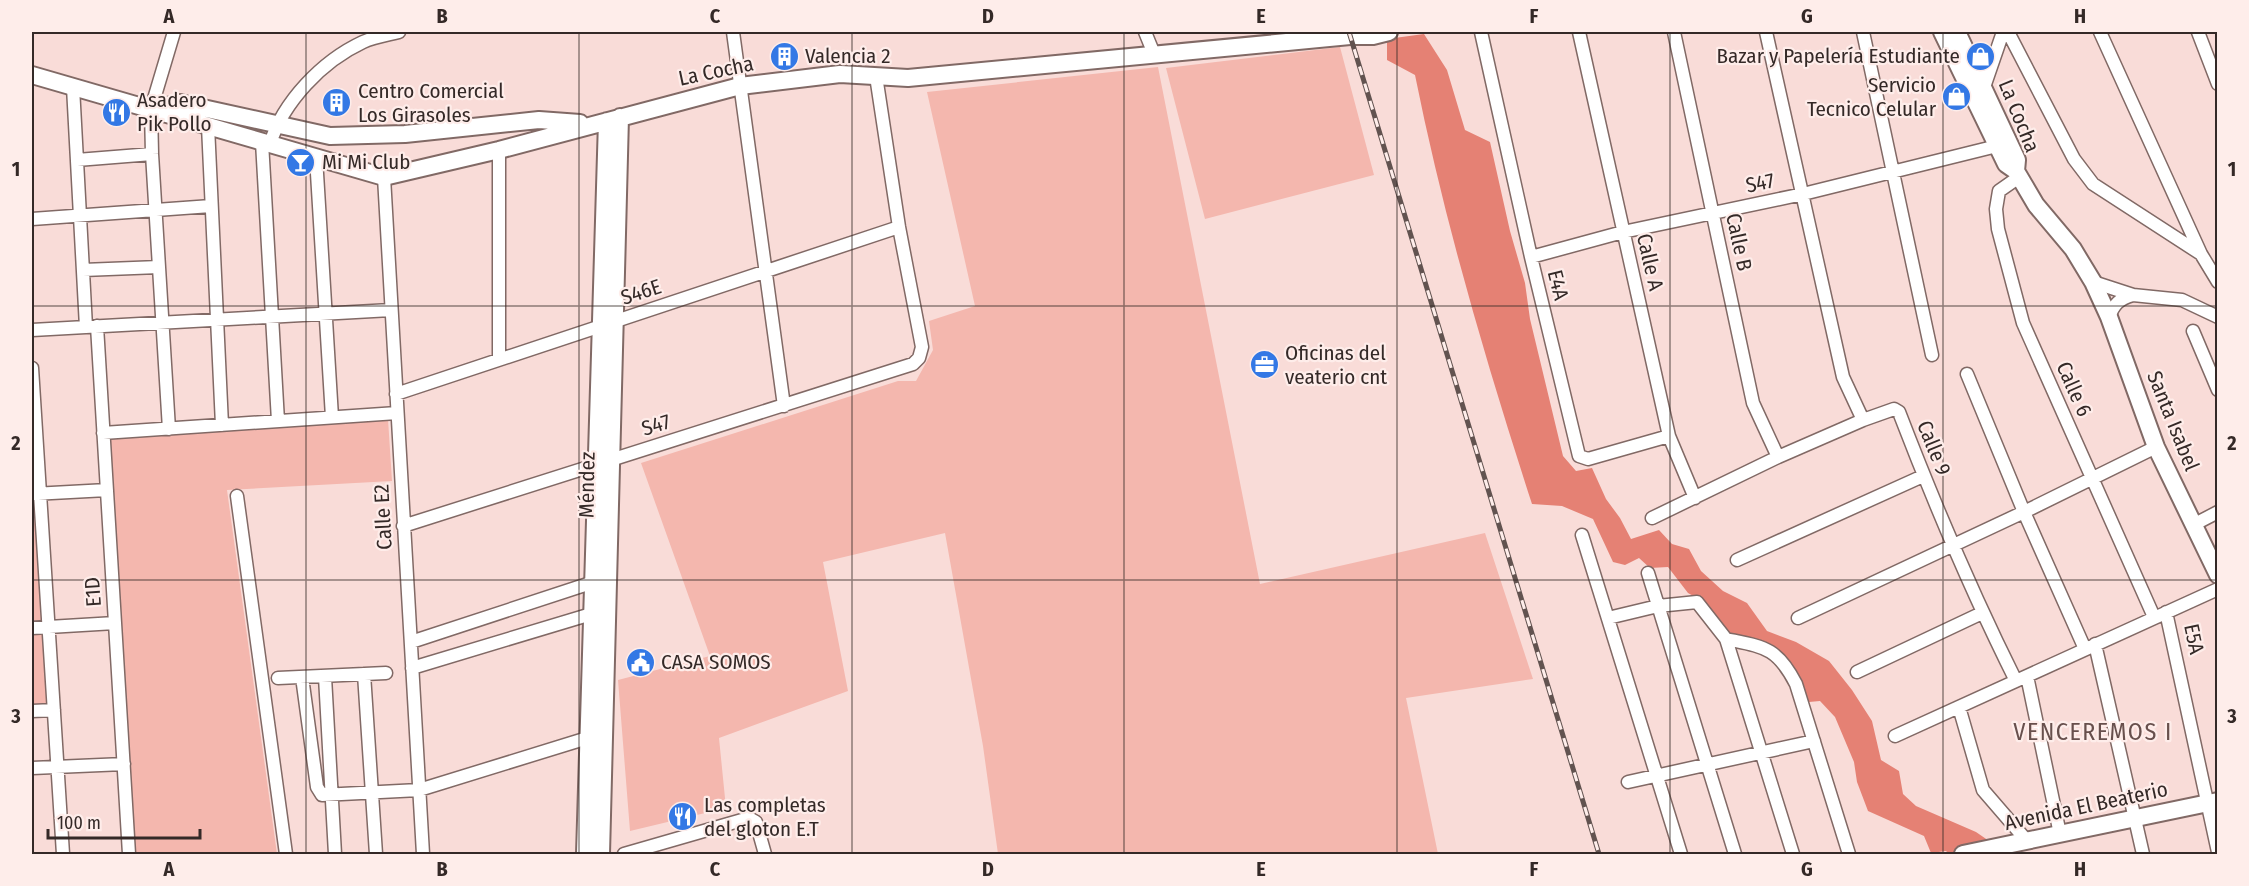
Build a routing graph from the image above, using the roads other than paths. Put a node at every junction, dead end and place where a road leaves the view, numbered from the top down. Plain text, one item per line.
1 (174, 32) edge
2 (399, 32) edge
3 (733, 32) edge
4 (1145, 32) edge
5 (1481, 32) edge
6 (1579, 32) edge
7 (1674, 32) edge
8 (1766, 32) edge
9 (1863, 32) edge
10 (1942, 32) edge
11 (1957, 32) edge
12 (2006, 32) edge
13 (2100, 32) edge
14 (2198, 32) edge
15 (1386, 33) edge
16 (1154, 54) junction
17 (32, 75) edge
18 (876, 76) junction
19 (2217, 84) edge
20 (740, 86) junction
21 (73, 87) junction
22 (1984, 89) junction
23 (1978, 106) junction
24 (152, 110) junction
25 (607, 121) junction
26 (276, 125) junction
27 (208, 126) junction
28 (266, 143) junction
29 (1997, 146) junction
30 (499, 150) junction
31 (152, 154) junction
32 (316, 157) junction
33 (77, 160) junction
34 (1894, 172) junction
35 (2017, 174) junction
36 (384, 177) junction
37 (1803, 194) junction
38 (211, 206) junction
39 (156, 211) junction
40 (1713, 214) junction
41 (80, 216) junction
42 (32, 219) edge
43 (899, 227) junction
44 (1623, 232) junction
45 (2201, 254) junction
46 (1531, 257) junction
47 (159, 267) junction
48 (83, 270) junction
49 (765, 271) junction
50 (2093, 282) junction
51 (2217, 282) edge
52 (2133, 295) junction
53 (391, 310) junction
54 (325, 314) junction
55 (272, 316) junction
56 (2109, 317) junction
57 (2217, 317) edge
58 (217, 319) junction
59 (162, 323) junction
60 (607, 324) junction
61 (91, 326) junction
62 (32, 330) edge
63 (2193, 331) dead end
64 (1932, 355) dead end
65 (500, 360) junction
66 (32, 368) edge
67 (1967, 374) dead end
68 (2217, 390) edge
69 (396, 394) junction
70 (784, 406) junction
71 (397, 413) junction
72 (332, 417) junction
73 (1863, 420) junction
74 (278, 421) junction
75 (222, 425) junction
76 (169, 429) junction
77 (103, 433) junction
78 (1669, 436) junction
79 (2156, 447) junction
80 (1778, 457) junction
81 (603, 462) junction
82 (1923, 476) junction
83 (2093, 479) junction
84 (107, 490) junction
85 (36, 493) edge
86 (237, 496) dead end
87 (1695, 498) junction
88 (2024, 512) junction
89 (2217, 512) edge
90 (1652, 518) dead end
91 (2193, 525) junction
92 (403, 526) junction
93 (1582, 535) dead end
94 (1954, 545) junction
95 (1737, 561) dead end
96 (1648, 573) dead end
97 (2217, 575) edge
98 (601, 580) junction
99 (2217, 589) edge
100 (1658, 606) junction
101 (599, 612) junction
102 (1982, 613) junction
103 (2160, 615) junction
104 (1608, 618) junction
105 (1798, 618) dead end
106 (115, 622) junction
107 (32, 627) edge
108 (48, 627) junction
109 (1726, 639) junction
110 (411, 642) junction
111 (2090, 646) junction
112 (412, 668) junction
113 (1857, 672) dead end
114 (387, 673) dead end
115 (364, 674) junction
116 (302, 677) junction
117 (325, 677) junction
118 (278, 678) dead end
119 (2021, 678) junction
120 (1959, 707) junction
121 (54, 710) junction
122 (32, 711) edge
123 (596, 736) junction
124 (1894, 736) dead end
125 (1814, 741) junction
126 (1761, 752) junction
127 (124, 764) junction
128 (1707, 764) junction
129 (57, 767) junction
130 (32, 768) edge
131 (1657, 776) junction
132 (1628, 782) dead end
133 (419, 790) junction
134 (372, 793) junction
135 (333, 795) junction
136 (2212, 802) edge
137 (2135, 818) junction
138 (2060, 834) junction
139 (2027, 841) junction
140 (2217, 852) edge
141 (63, 855) edge
142 (129, 855) edge
143 (286, 855) edge
144 (335, 855) edge
145 (376, 855) edge
146 (423, 855) edge
147 (585, 855) edge
148 (601, 855) edge
149 (624, 855) edge
150 (765, 855) edge
151 (1681, 855) edge
152 (1735, 855) edge
153 (1793, 855) edge
154 (1849, 855) edge
155 (1963, 855) edge
156 (2143, 855) edge

1 - 24 street
2 - 26 street
3 - 20 street
4 - 16 street
5 - 46 street, E4A
6 - 44 street, Calle A
7 - 40 street, Calle B
8 - 37 street
9 - 34 street
10 - 23 street, La Cocha
11 - 22 street, La Cocha
12 - 22 street
12 - 45 street
13 - 45 street
14 - 19 street
15 - 16 street, La Cocha
16 - 18 street, La Cocha
17 - 21 street, La Cocha
18 - 20 street, La Cocha
18 - 43 street
20 - 25 street, La Cocha
20 - 49 street
21 - 24 street, La Cocha
21 - 33 street, E1D
22 - 23 street
22 - 35 street, La Cocha
23 - 29 street, La Cocha
24 - 26 street, La Cocha
24 - 27 street, La Cocha
24 - 31 street
25 - 26 street, La Cocha
25 - 30 street, La Cocha
25 - 60 street, Méndez
26 - 28 street
27 - 28 street, La Cocha
27 - 38 street
28 - 32 street, La Cocha
28 - 55 street
29 - 34 street, S47
29 - 35 street, La Cocha
30 - 36 street, La Cocha
30 - 65 street
31 - 33 street
31 - 39 street
32 - 36 street, La Cocha
32 - 54 street
33 - 41 street, E1D
34 - 37 street, S47
34 - 64 street
35 - 50 street
35 - 83 street, Calle 6
36 - 53 street, Calle E2
37 - 40 street, S47
37 - 73 street
38 - 39 street
38 - 58 street
39 - 41 street
39 - 47 street
40 - 44 street, S47
40 - 80 street, Calle B
41 - 42 street
41 - 48 street, E1D
43 - 49 street, S46E
43 - 70 street, S47
44 - 46 street, S47
44 - 78 street, Calle A
45 - 51 street
46 - 78 street, E4A
47 - 48 street
47 - 59 street
48 - 61 street, E1D
49 - 60 street, S46E
49 - 70 street
50 - 52 street
50 - 56 street, Santa Isabel
52 - 56 street
52 - 57 street
53 - 54 street
53 - 69 street, Calle E2
54 - 55 street
54 - 72 street
55 - 58 street
55 - 74 street
56 - 79 street, Santa Isabel
58 - 59 street
58 - 75 street
59 - 61 street
59 - 76 street
60 - 65 street, S46E
60 - 81 street, Méndez
61 - 62 street
61 - 77 street, E1D
63 - 68 street
65 - 69 street, S46E
66 - 85 street
67 - 88 street
69 - 71 street, Calle E2
70 - 81 street, S47
71 - 72 street
71 - 92 street, Calle E2
72 - 74 street
73 - 80 street, Calle 9
73 - 82 street, Calle 9
74 - 75 street
75 - 76 street
76 - 77 street
77 - 84 street, E1D
78 - 87 street, Calle A
79 - 83 street
79 - 91 street, Santa Isabel
80 - 87 street, Calle 9
81 - 92 street, S47
81 - 98 street, Méndez
82 - 94 street, Calle 9
82 - 95 street
83 - 88 street
83 - 103 street, Calle 6
84 - 85 street
84 - 106 street, E1D
85 - 108 street
86 - 143 street
87 - 90 street, Calle 9
88 - 94 street
88 - 111 street
89 - 91 street
91 - 97 street, Santa Isabel
92 - 110 street, Calle E2
93 - 104 street
94 - 102 street, Calle 9
94 - 105 street
96 - 100 street
98 - 101 street, Méndez
98 - 110 street
99 - 103 street
100 - 104 street
100 - 109 street
100 - 128 street
101 - 112 street
101 - 123 street, Méndez
102 - 113 street
102 - 119 street, Calle 9
103 - 111 street
103 - 136 street, E5A
104 - 131 street
106 - 108 street
106 - 127 street, E1D
107 - 108 street
108 - 121 street
109 - 125 street
109 - 126 street
110 - 112 street, Calle E2
111 - 119 street
111 - 137 street
112 - 133 street, Calle E2
114 - 115 street
115 - 117 street
115 - 134 street
116 - 117 street
116 - 118 street
116 - 135 street
117 - 135 street
119 - 120 street
119 - 138 street, Calle 9
120 - 124 street
120 - 139 street
121 - 122 street
121 - 129 street
123 - 133 street
123 - 147 street, Méndez
123 - 148 street, Méndez
125 - 126 street
125 - 154 street
126 - 128 street
126 - 153 street
127 - 129 street
127 - 142 street, E1D
128 - 131 street
128 - 152 street
129 - 130 street
129 - 141 street
131 - 132 street
131 - 151 street
133 - 134 street
133 - 146 street, Calle E2
134 - 135 street
134 - 145 street
135 - 144 street
136 - 137 street, Avenida El Beaterio
136 - 140 street, E5A
137 - 138 street, Avenida El Beaterio
137 - 156 street
138 - 139 street, Avenida El Beaterio
139 - 155 street, Avenida El Beaterio
149 - 150 street

